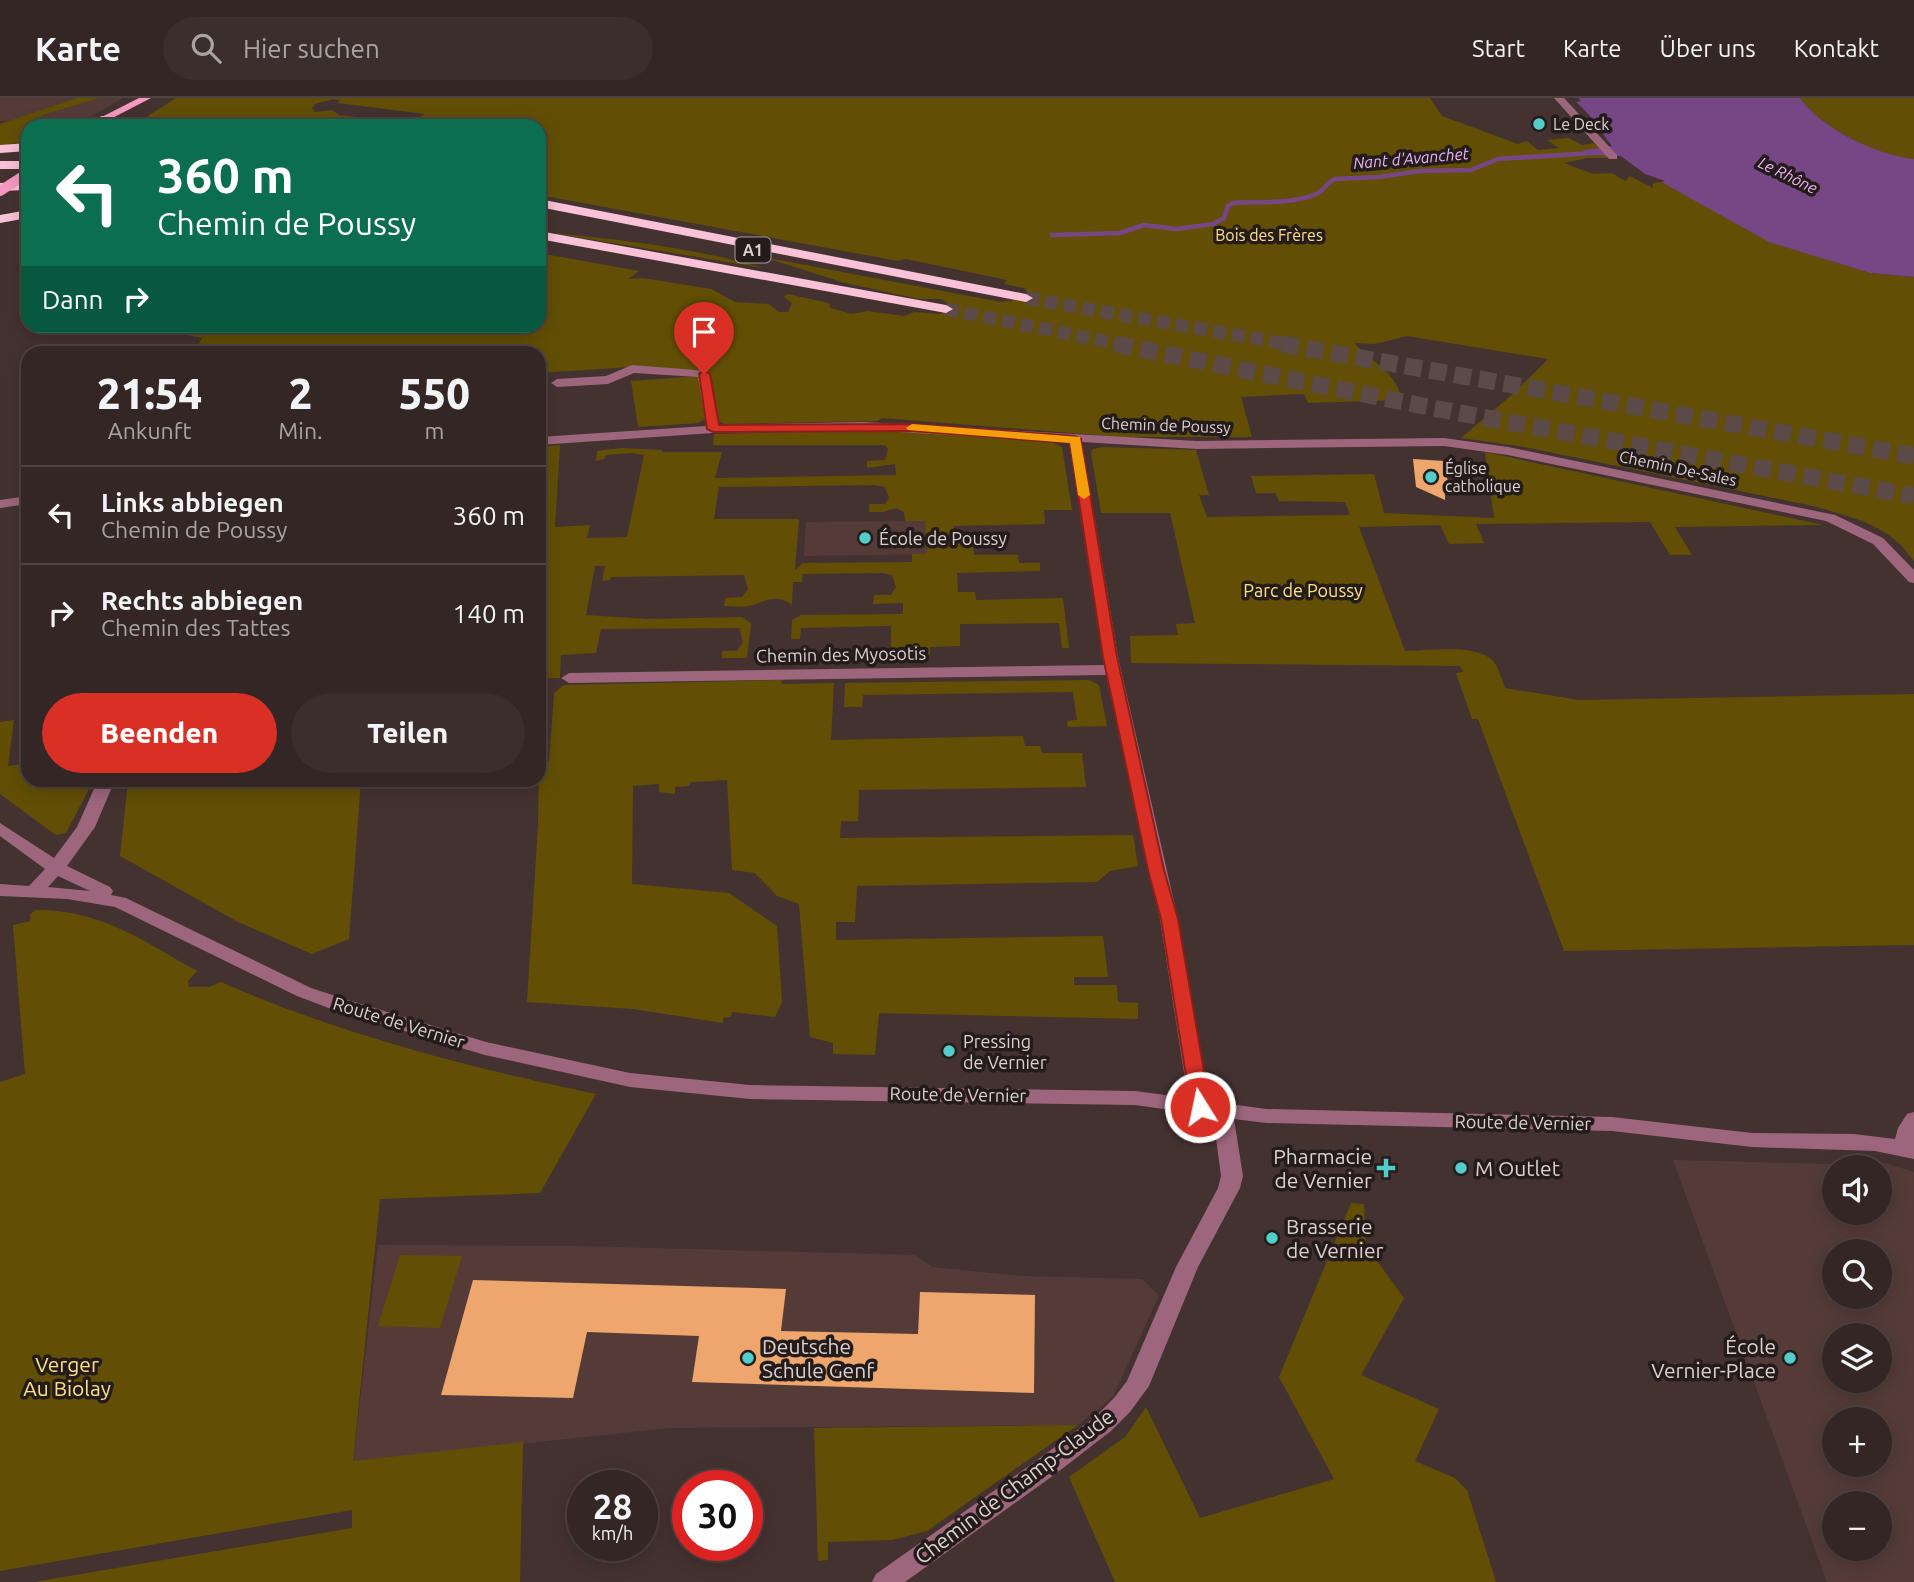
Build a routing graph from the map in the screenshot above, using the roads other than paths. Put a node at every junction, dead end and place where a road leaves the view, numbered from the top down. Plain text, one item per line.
1 (1559, 98) edge
2 (142, 101) edge
3 (116, 119) edge
4 (21, 146) edge
5 (2, 149) edge
6 (1613, 157) dead end
7 (21, 164) edge
8 (0, 165) edge
9 (21, 166) edge
10 (21, 174) edge
11 (0, 176) edge
12 (21, 177) edge
13 (21, 186) edge
14 (0, 187) edge
15 (546, 205) edge
16 (21, 215) edge
17 (546, 216) edge
18 (0, 219) edge
19 (546, 236) edge
20 (903, 275) junction
21 (1026, 298) tunnel mouth
22 (946, 309) tunnel mouth
23 (557, 383) dead end
24 (713, 429) junction
25 (1075, 439) junction
26 (546, 441) edge
27 (1415, 442) joint
28 (21, 501) edge
29 (0, 504) edge
30 (1914, 579) edge
31 (1113, 670) junction
32 (569, 678) dead end
33 (104, 787) edge
34 (0, 828) edge
35 (57, 868) junction
36 (0, 890) edge
37 (33, 892) junction
38 (0, 899) edge
39 (120, 902) junction
40 (1212, 1109) junction
41 (1914, 1119) edge
42 (1909, 1151) edge
43 (885, 1582) edge

1 - 6 street
2 - 3 main road
4 - 5 highway
7 - 8 highway
9 - 11 main road
10 - 11 highway
12 - 14 main road, bridge
13 - 14 highway
15 - 20 highway
16 - 18 highway
17 - 20 highway, A1
19 - 22 highway, A1
20 - 21 highway, A1
23 - 24 street
24 - 25 street, Chemin de Poussy
24 - 26 street, Chemin de Poussy
25 - 27 street, Chemin de Poussy
25 - 31 street, Chemin de Champ-Claude
27 - 30 street, Chemin De-Sales
28 - 29 street
31 - 32 street, Chemin des Myosotis
31 - 40 street, Chemin de Champ-Claude
33 - 35 street
34 - 35 street
35 - 37 street
35 - 39 street
36 - 37 street, Route de Vernier
37 - 38 street, Route de Vernier
37 - 39 street, Route de Vernier
39 - 40 street, Route de Vernier
40 - 42 street, Route de Vernier
40 - 43 street, Chemin de Champ-Claude
41 - 42 street

